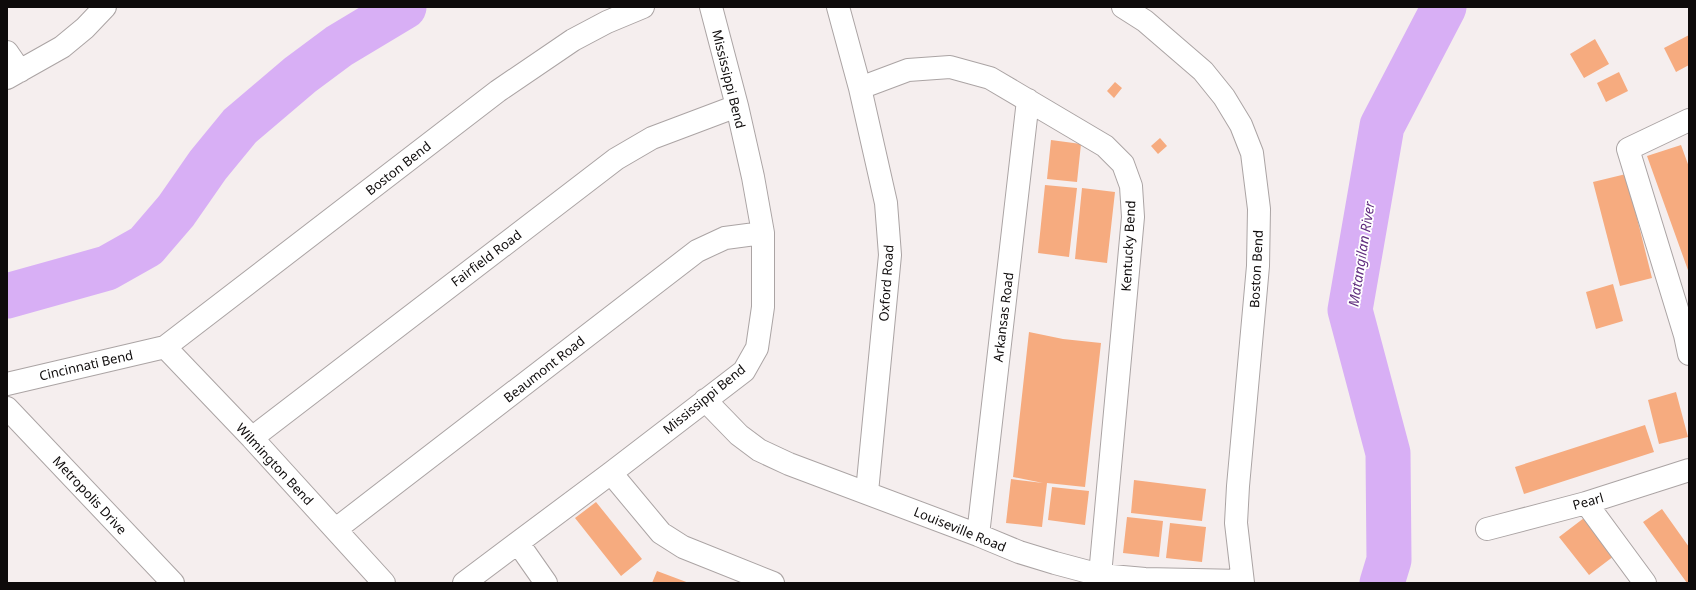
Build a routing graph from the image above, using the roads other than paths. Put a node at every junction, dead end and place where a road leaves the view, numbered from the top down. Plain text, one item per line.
1 (105, 7) edge
2 (643, 7) edge
3 (711, 7) edge
4 (838, 7) edge
5 (1123, 7) edge
6 (7, 52) edge
7 (13, 74) edge
8 (860, 88) junction
9 (1028, 100) junction
10 (737, 106) junction
11 (1689, 120) edge
12 (763, 232) junction
13 (1688, 340) edge
14 (165, 347) junction
15 (7, 384) edge
16 (705, 400) junction
17 (7, 408) edge
18 (252, 438) junction
19 (1689, 470) edge
20 (611, 473) junction
21 (867, 492) junction
22 (1586, 503) junction
23 (336, 529) junction
24 (1486, 529) dead end
25 (978, 534) junction
26 (518, 543) junction
27 (1100, 575) junction
28 (1242, 582) edge
29 (173, 583) edge
30 (384, 583) edge
31 (464, 583) edge
32 (546, 583) edge
33 (773, 583) edge
34 (1645, 583) edge

1 - 7 street
2 - 14 street, Boston Bend
3 - 10 street, Mississippi Bend
4 - 8 street, Oxford Road
5 - 28 street, Boston Bend
6 - 7 street
8 - 9 street, Kentucky Bend
8 - 21 street, Oxford Road
9 - 25 street, Arkansas Road
9 - 27 street, Kentucky Bend
10 - 12 street, Mississippi Bend
10 - 18 street, Fairfield Road
11 - 13 street
12 - 16 street, Mississippi Bend
12 - 23 street, Beaumont Road
14 - 15 street, Cincinnati Bend
14 - 18 street, Wilmington Bend
16 - 20 street, Mississippi Bend
16 - 21 street, Louiseville Road
17 - 29 street, Metropolis Drive
18 - 23 street, Wilmington Bend
19 - 22 street, Pearl
20 - 26 street, Mississippi Bend
20 - 33 street
21 - 25 street, Louiseville Road
22 - 24 street, Pearl
22 - 34 street
23 - 30 street, Wilmington Bend
25 - 27 street, Louiseville Road
26 - 31 street, Mississippi Bend
26 - 32 street
27 - 28 street, Louiseville Road

